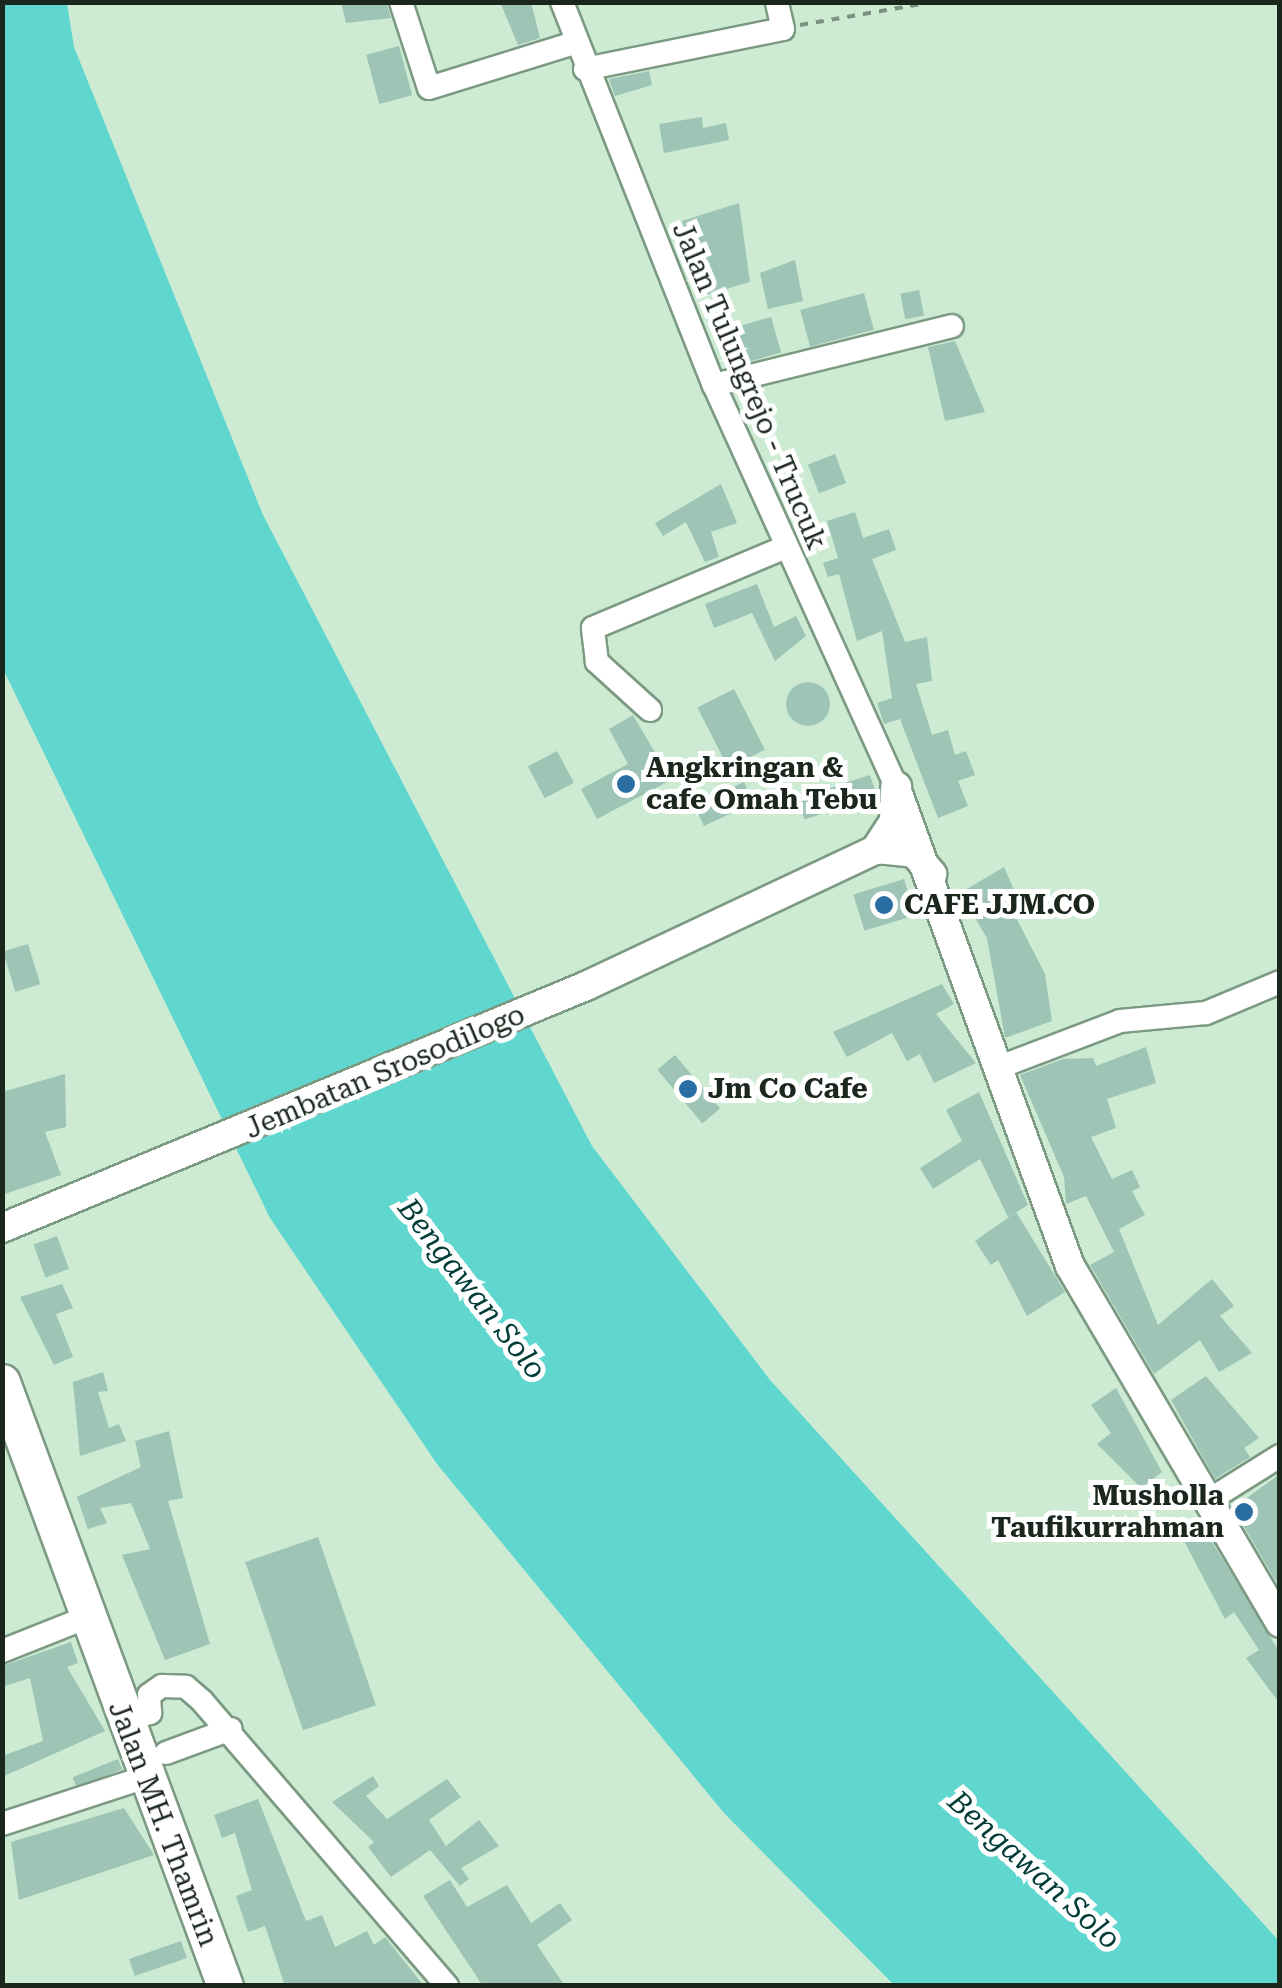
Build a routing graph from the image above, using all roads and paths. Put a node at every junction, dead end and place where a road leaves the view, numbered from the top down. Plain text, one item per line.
1 (401, 2) edge
2 (562, 2) edge
3 (777, 2) edge
4 (933, 2) edge
5 (782, 29) junction
6 (574, 43) junction
7 (584, 69) junction
8 (952, 326) dead end
9 (714, 386) junction
10 (786, 547) junction
11 (650, 710) dead end
12 (896, 787) junction
13 (877, 849) junction
14 (932, 874) junction
15 (1280, 982) edge
16 (997, 1068) junction
17 (2, 1228) edge
18 (2, 1382) edge
19 (1280, 1456) edge
20 (1206, 1502) junction
21 (88, 1617) junction
22 (1280, 1623) edge
23 (2, 1652) edge
24 (103, 1661) junction
25 (135, 1717) junction
26 (231, 1729) junction
27 (154, 1765) junction
28 (2, 1824) edge
29 (222, 1962) edge
30 (244, 1986) edge
31 (447, 1986) edge

1 - 6 street
2 - 6 street, Jalan Tulungrejo - Trucuk
3 - 5 street
4 - 5 path
5 - 7 street
6 - 7 street, Jalan Tulungrejo - Trucuk
7 - 9 street, Jalan Tulungrejo - Trucuk
8 - 9 street
9 - 10 street, Jalan Tulungrejo - Trucuk
10 - 11 street
10 - 12 street, Jalan Tulungrejo - Trucuk
12 - 13 main road
12 - 14 street
13 - 14 street
13 - 17 street, Jembatan Srosodilogo
14 - 16 street
15 - 16 street
16 - 20 street
18 - 21 main road, Jalan MH. Thamrin
19 - 20 street
20 - 22 street
21 - 23 street
21 - 24 main road, Jalan MH. Thamrin
24 - 25 main road, Jalan MH. Thamrin
24 - 27 main road, Jalan MH. Thamrin
25 - 26 street
25 - 29 main road, Jalan MH. Thamrin
26 - 27 street
26 - 31 street
27 - 28 street
27 - 29 main road, Jalan MH. Thamrin
29 - 30 main road, Jalan MH. Thamrin

